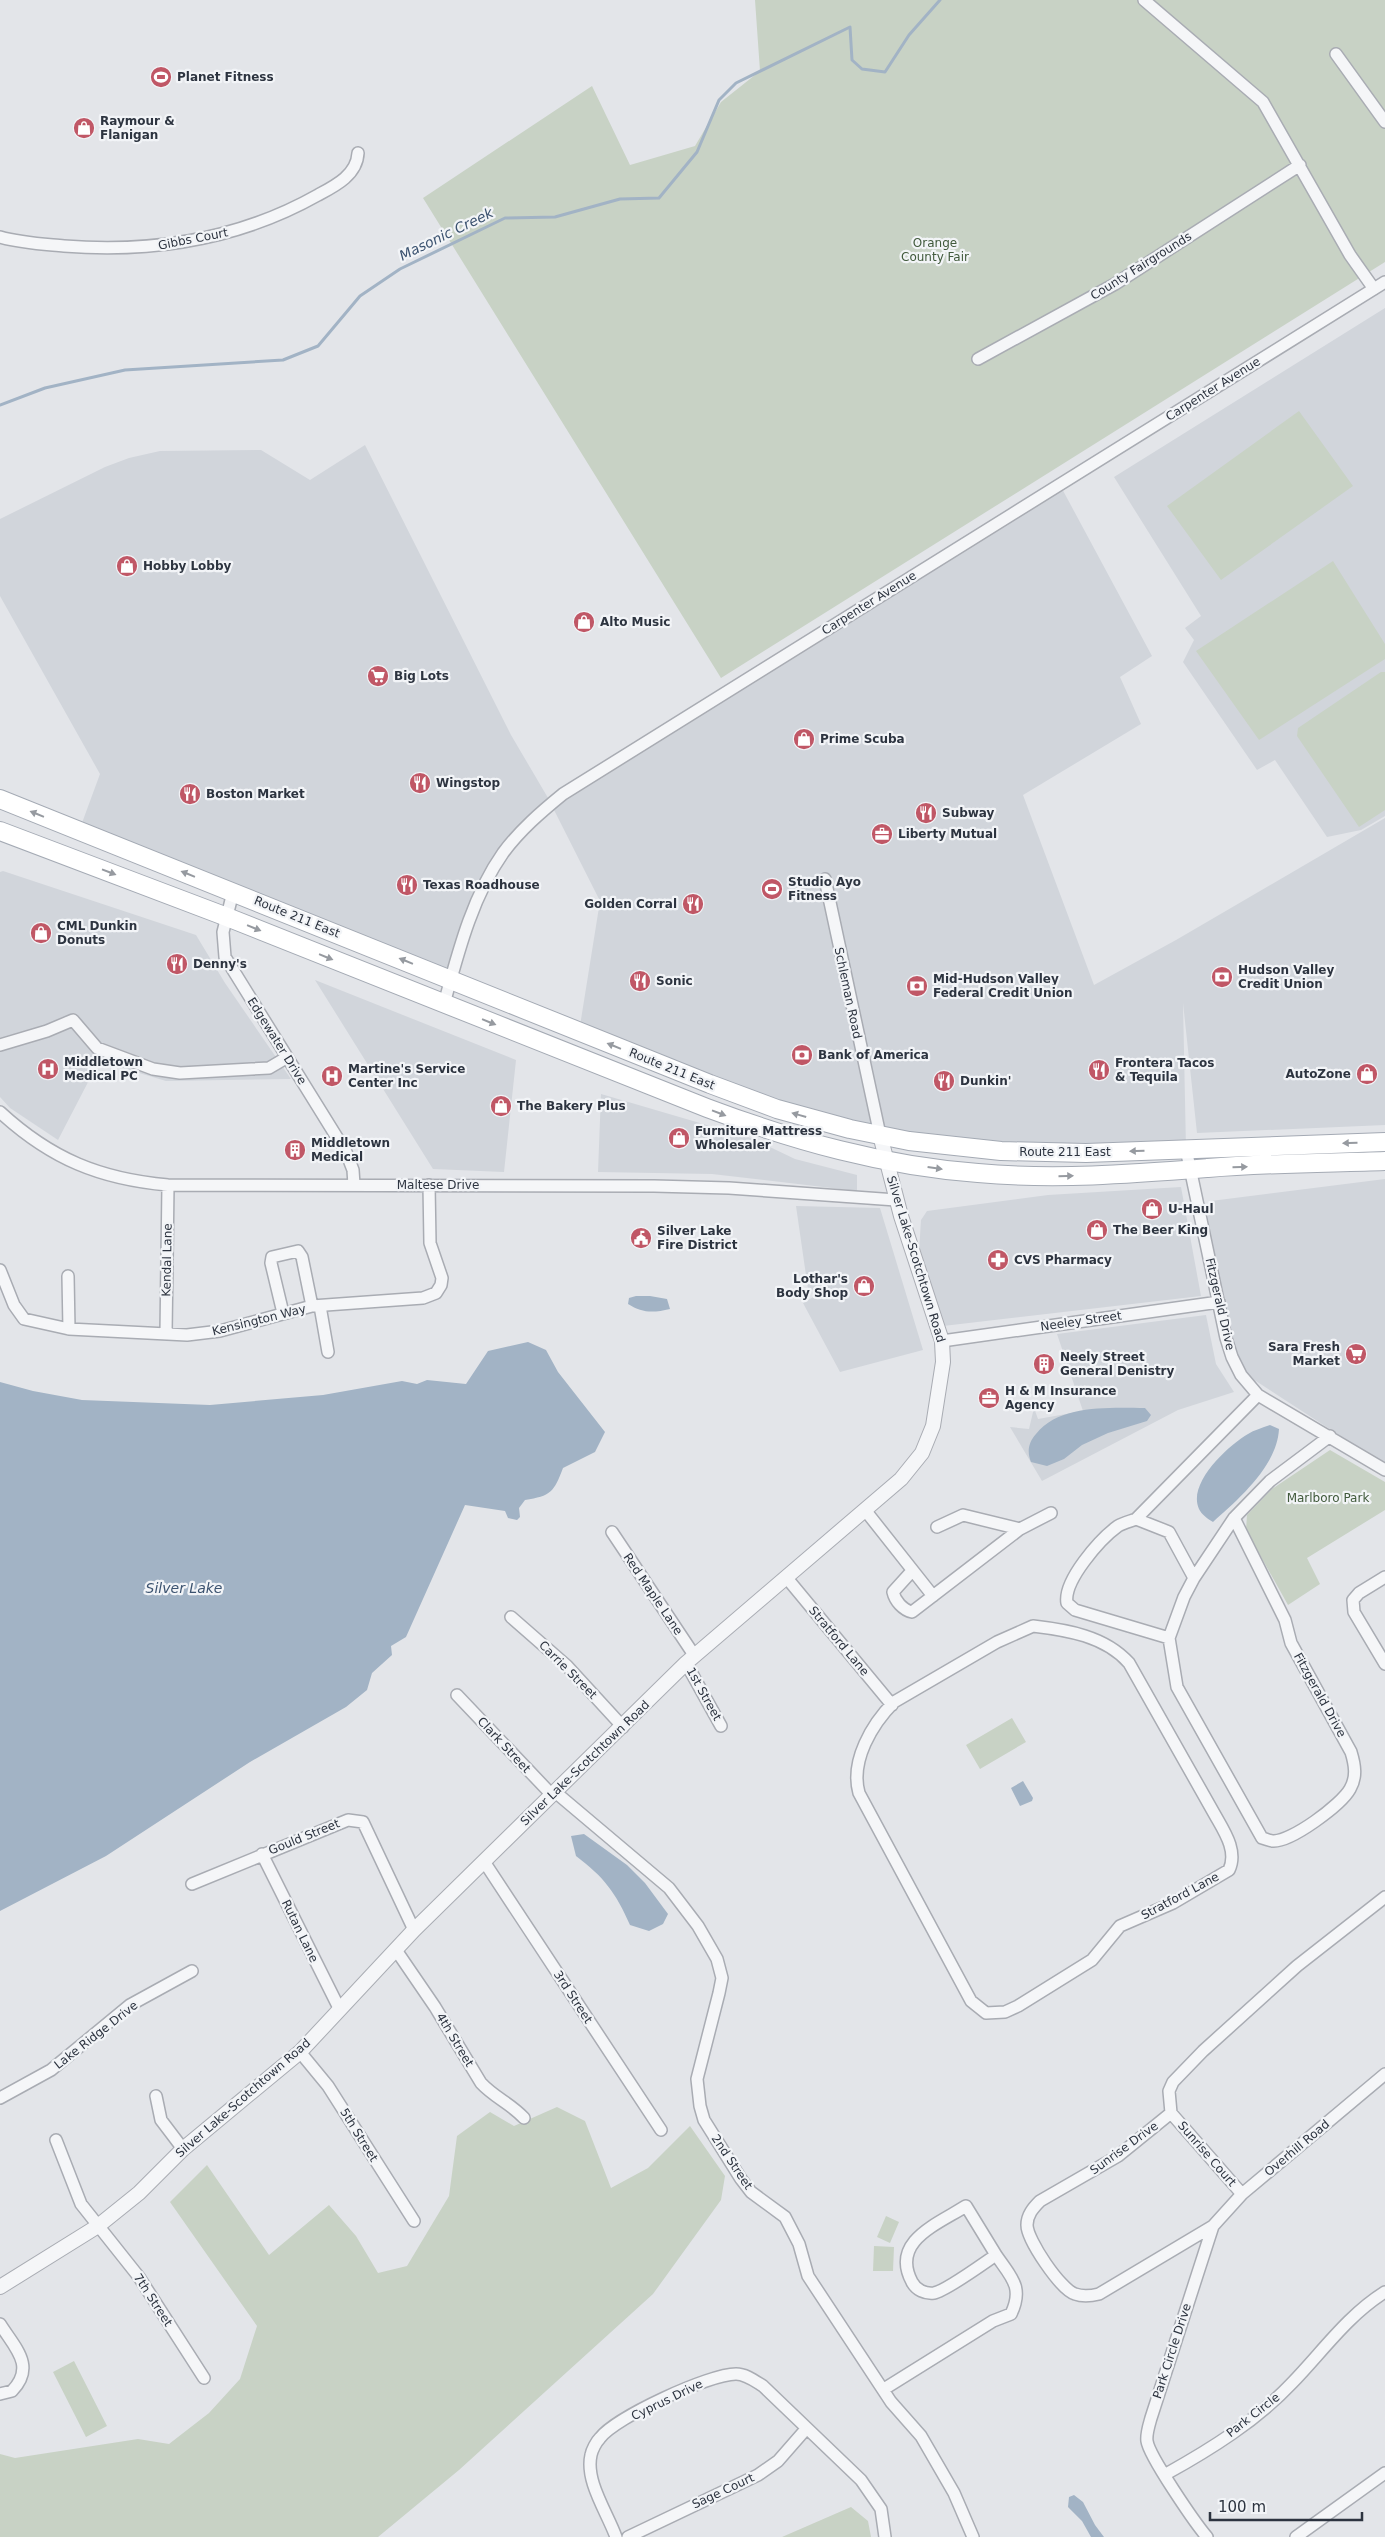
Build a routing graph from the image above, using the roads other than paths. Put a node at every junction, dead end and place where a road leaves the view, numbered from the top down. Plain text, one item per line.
1 (1144, 0) edge
2 (1336, 54) dead end
3 (1385, 122) edge
4 (358, 153) dead end
5 (1300, 165) junction
6 (0, 237) edge
7 (1385, 282) edge
8 (1374, 290) junction
9 (978, 359) dead end
10 (0, 799) edge
11 (0, 831) edge
12 (825, 879) dead end
13 (234, 892) junction
14 (227, 917) junction
15 (451, 980) junction
16 (444, 1004) junction
17 (0, 1045) edge
18 (286, 1058) junction
19 (0, 1112) edge
20 (880, 1136) junction
21 (1385, 1142) edge
22 (1186, 1149) junction
23 (1385, 1160) edge
24 (887, 1161) junction
25 (1191, 1170) junction
26 (168, 1185) junction
27 (354, 1185) junction
28 (429, 1185) junction
29 (896, 1200) junction
30 (0, 1270) edge
31 (68, 1276) dead end
32 (1219, 1302) junction
33 (316, 1306) junction
34 (283, 1313) junction
35 (69, 1329) junction
36 (166, 1334) junction
37 (942, 1341) junction
38 (328, 1352) dead end
39 (1258, 1396) junction
40 (1330, 1436) junction
41 (1385, 1470) edge
42 (865, 1510) junction
43 (1051, 1514) dead end
44 (1234, 1518) junction
45 (1136, 1519) junction
46 (937, 1527) dead end
47 (1020, 1529) junction
48 (612, 1532) dead end
49 (912, 1571) junction
50 (786, 1577) junction
51 (1385, 1577) edge
52 (1194, 1578) junction
53 (933, 1596) junction
54 (511, 1617) dead end
55 (1169, 1638) junction
56 (690, 1659) junction
57 (1385, 1664) edge
58 (457, 1695) dead end
59 (892, 1705) junction
60 (721, 1726) dead end
61 (623, 1727) junction
62 (552, 1793) junction
63 (262, 1854) junction
64 (485, 1863) junction
65 (192, 1884) dead end
66 (1385, 1897) edge
67 (414, 1930) junction
68 (396, 1950) junction
69 (192, 1971) dead end
70 (339, 2008) junction
71 (300, 2052) junction
72 (1385, 2074) edge
73 (156, 2096) dead end
74 (0, 2098) edge
75 (1171, 2113) junction
76 (524, 2118) dead end
77 (661, 2130) dead end
78 (56, 2140) dead end
79 (183, 2149) junction
80 (1242, 2194) junction
81 (414, 2221) dead end
82 (98, 2226) junction
83 (1213, 2226) junction
84 (996, 2255) junction
85 (0, 2287) edge
86 (1385, 2292) edge
87 (0, 2324) edge
88 (204, 2378) dead end
89 (884, 2388) junction
90 (0, 2394) edge
91 (806, 2429) junction
92 (1385, 2473) edge
93 (1166, 2474) junction
94 (616, 2537) edge
95 (628, 2537) edge
96 (885, 2537) edge
97 (973, 2537) edge
98 (1207, 2537) edge
99 (1296, 2537) edge

1 - 5 street
2 - 3 street
4 - 6 street, Gibbs Court
5 - 8 street
5 - 9 street, County Fairgrounds
7 - 8 street, Carpenter Avenue
8 - 15 street, Carpenter Avenue
13 -> 10 main road, Route 211 East
11 -> 14 main road, Route 211 East
12 - 20 street, Schleman Road
13 - 14 street, Edgewater Drive
15 -> 13 main road, Route 211 East
14 -> 16 main road, Route 211 East
14 - 18 street, Edgewater Drive
15 - 16 street, Carpenter Avenue
20 -> 15 main road, Route 211 East
16 -> 24 main road, Route 211 East
17 - 18 street
18 - 27 street, Edgewater Drive
19 - 26 street, Maltese Drive
22 -> 20 main road, Route 211 East
20 - 24 street, Silver Lake-Scotchtown Road
21 -> 22 main road, Route 211 East
22 - 25 street, Fitzgerald Drive
25 -> 23 main road, Route 211 East
24 -> 25 main road, Route 211 East
24 - 29 street, Silver Lake-Scotchtown Road
25 - 32 street, Fitzgerald Drive
26 - 27 street, Maltese Drive
26 - 36 street, Kendal Lane
27 - 28 street, Maltese Drive
28 - 29 street, Maltese Drive
28 - 33 street, Kensington Way
29 - 37 street, Silver Lake-Scotchtown Road
30 - 35 street, Kensington Way
31 - 35 street
32 - 37 street, Neeley Street
32 - 39 street, Fitzgerald Drive
33 - 34 street, Kensington Way
33 - 34 street
33 - 38 street
34 - 36 street, Kensington Way
35 - 36 street, Kensington Way
37 - 42 street, Silver Lake-Scotchtown Road
39 - 40 street, Fitzgerald Drive
39 - 45 street
40 - 41 street, Fitzgerald Drive
40 - 44 street
42 - 49 street
42 - 50 street, Silver Lake-Scotchtown Road
43 - 47 street
44 - 52 street
44 - 55 street, Fitzgerald Drive
45 - 52 street
45 - 55 street
46 - 47 street
47 - 53 street
48 - 56 street, Red Maple Lane
49 - 53 street
49 - 53 street
50 - 56 street, Silver Lake-Scotchtown Road
50 - 59 street, Stratford Lane
51 - 57 street
52 - 55 street
54 - 61 street, Carrie Street
56 - 60 street, 1st Street
56 - 61 street, Silver Lake-Scotchtown Road
58 - 62 street, Clark Street
59 - 59 street, Stratford Lane
61 - 62 street, Silver Lake-Scotchtown Road
62 - 64 street, Silver Lake-Scotchtown Road
62 - 89 street, 2nd Street
63 - 65 street, Gould Street
63 - 67 street, Gould Street
63 - 70 street, Rutan Lane
64 - 67 street, Silver Lake-Scotchtown Road
64 - 77 street, 3rd Street
66 - 75 street, Sunrise Drive
67 - 68 street, Silver Lake-Scotchtown Road
68 - 70 street, Silver Lake-Scotchtown Road
68 - 76 street, 4th Street
69 - 74 street, Lake Ridge Drive
70 - 71 street, Silver Lake-Scotchtown Road
71 - 79 street, Silver Lake-Scotchtown Road
71 - 81 street, 5th Street
72 - 80 street, Overhill Road
73 - 79 street
75 - 80 street, Sunrise Court
75 - 83 street, Sunrise Drive
78 - 82 street, 7th Street
79 - 82 street, Silver Lake-Scotchtown Road
80 - 83 street, Overhill Road
82 - 85 street, Silver Lake-Scotchtown Road
82 - 88 street, 7th Street
83 - 93 street, Park Circle Drive
84 - 84 street
84 - 89 street
86 - 93 street, Park Circle
87 - 90 street
89 - 97 street, 2nd Street
91 - 94 street, Cyprus Drive
91 - 95 street, Sage Court
91 - 96 street, Cyprus Drive
92 - 99 street
93 - 98 street

